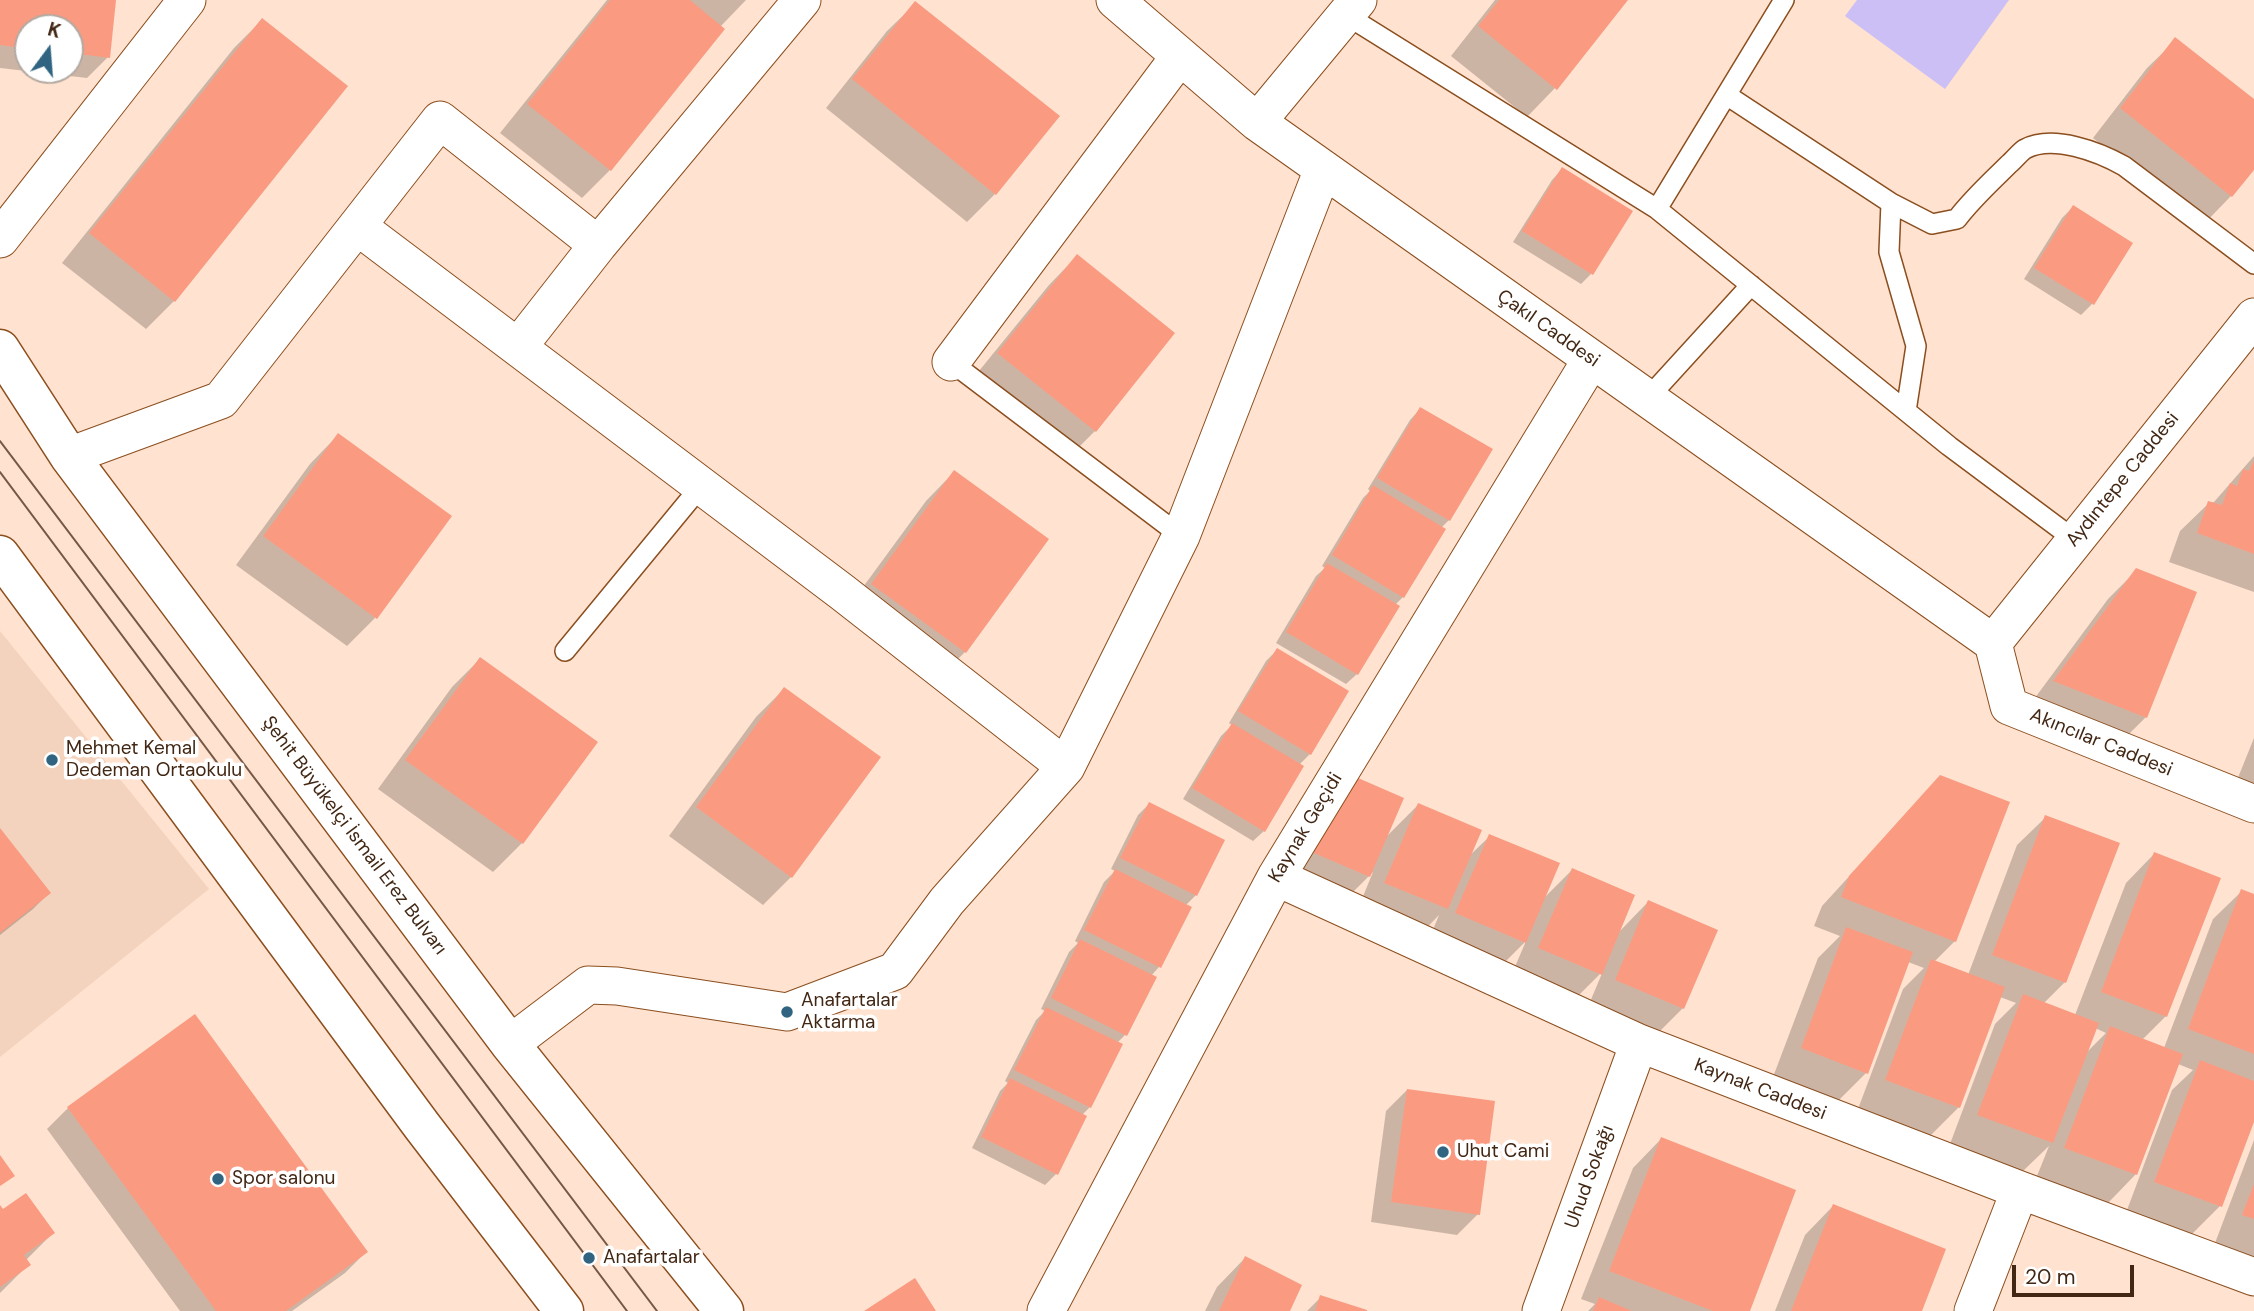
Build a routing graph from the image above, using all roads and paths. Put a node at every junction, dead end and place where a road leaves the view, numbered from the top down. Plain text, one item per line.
1 (187, 0) edge
2 (802, 0) edge
3 (1115, 0) edge
4 (1784, 0) edge
5 (1352, 7) edge
6 (1180, 56) junction
7 (1728, 96) junction
8 (1257, 122) junction
9 (1323, 169) junction
10 (1891, 203) junction
11 (1657, 209) junction
12 (357, 226) junction
13 (0, 239) edge
14 (598, 245) junction
15 (2254, 264) edge
16 (1751, 285) junction
17 (2254, 317) edge
18 (518, 347) junction
19 (0, 349) edge
20 (1591, 360) junction
21 (951, 362) joint
22 (1647, 399) junction
23 (1906, 411) junction
24 (69, 456) junction
25 (701, 486) junction
26 (1181, 536) junction
27 (2075, 540) junction
28 (0, 555) edge
29 (1993, 643) junction
30 (565, 651) dead end
31 (1066, 767) junction
32 (2254, 804) edge
33 (1276, 877) junction
34 (1639, 1043) junction
35 (510, 1044) junction
36 (2020, 1190) junction
37 (2254, 1277) edge
38 (564, 1311) edge
39 (724, 1311) edge
40 (1046, 1311) edge
41 (1541, 1311) edge
42 (1973, 1311) edge

1 - 13 street
2 - 14 street
3 - 6 street, Çakıl Caddesi
4 - 7 lane
5 - 8 street
5 - 11 lane
6 - 8 street, Çakıl Caddesi
6 - 21 street
7 - 10 lane
7 - 11 lane
8 - 9 street, Çakıl Caddesi
9 - 20 street, Çakıl Caddesi
9 - 26 street
10 - 15 lane
10 - 23 lane
11 - 16 lane
12 - 14 street
12 - 18 street
12 - 24 street
14 - 18 street
16 - 22 lane
16 - 23 lane
17 - 27 street, Aydıntepe Caddesi
18 - 25 street
19 - 24 main road, Şehit Büyükelçi İsmail Erez Bulvarı
20 - 22 street, Çakıl Caddesi
20 - 33 street, Kaynak Geçidi
21 - 26 lane
22 - 29 street, Çakıl Caddesi
23 - 27 lane
24 - 35 main road, Şehit Büyükelçi İsmail Erez Bulvarı
25 - 30 lane
25 - 31 street
26 - 31 street
27 - 29 street, Aydıntepe Caddesi
28 - 38 main road
29 - 32 street, Akıncılar Caddesi
31 - 35 street
33 - 34 street, Kaynak Caddesi
33 - 40 street, Kaynak Geçidi
34 - 36 street, Kaynak Caddesi
34 - 41 street, Uhud Sokağı
35 - 39 main road, Şehit Büyükelçi İsmail Erez Bulvarı
36 - 37 street, Kaynak Caddesi
36 - 42 street

